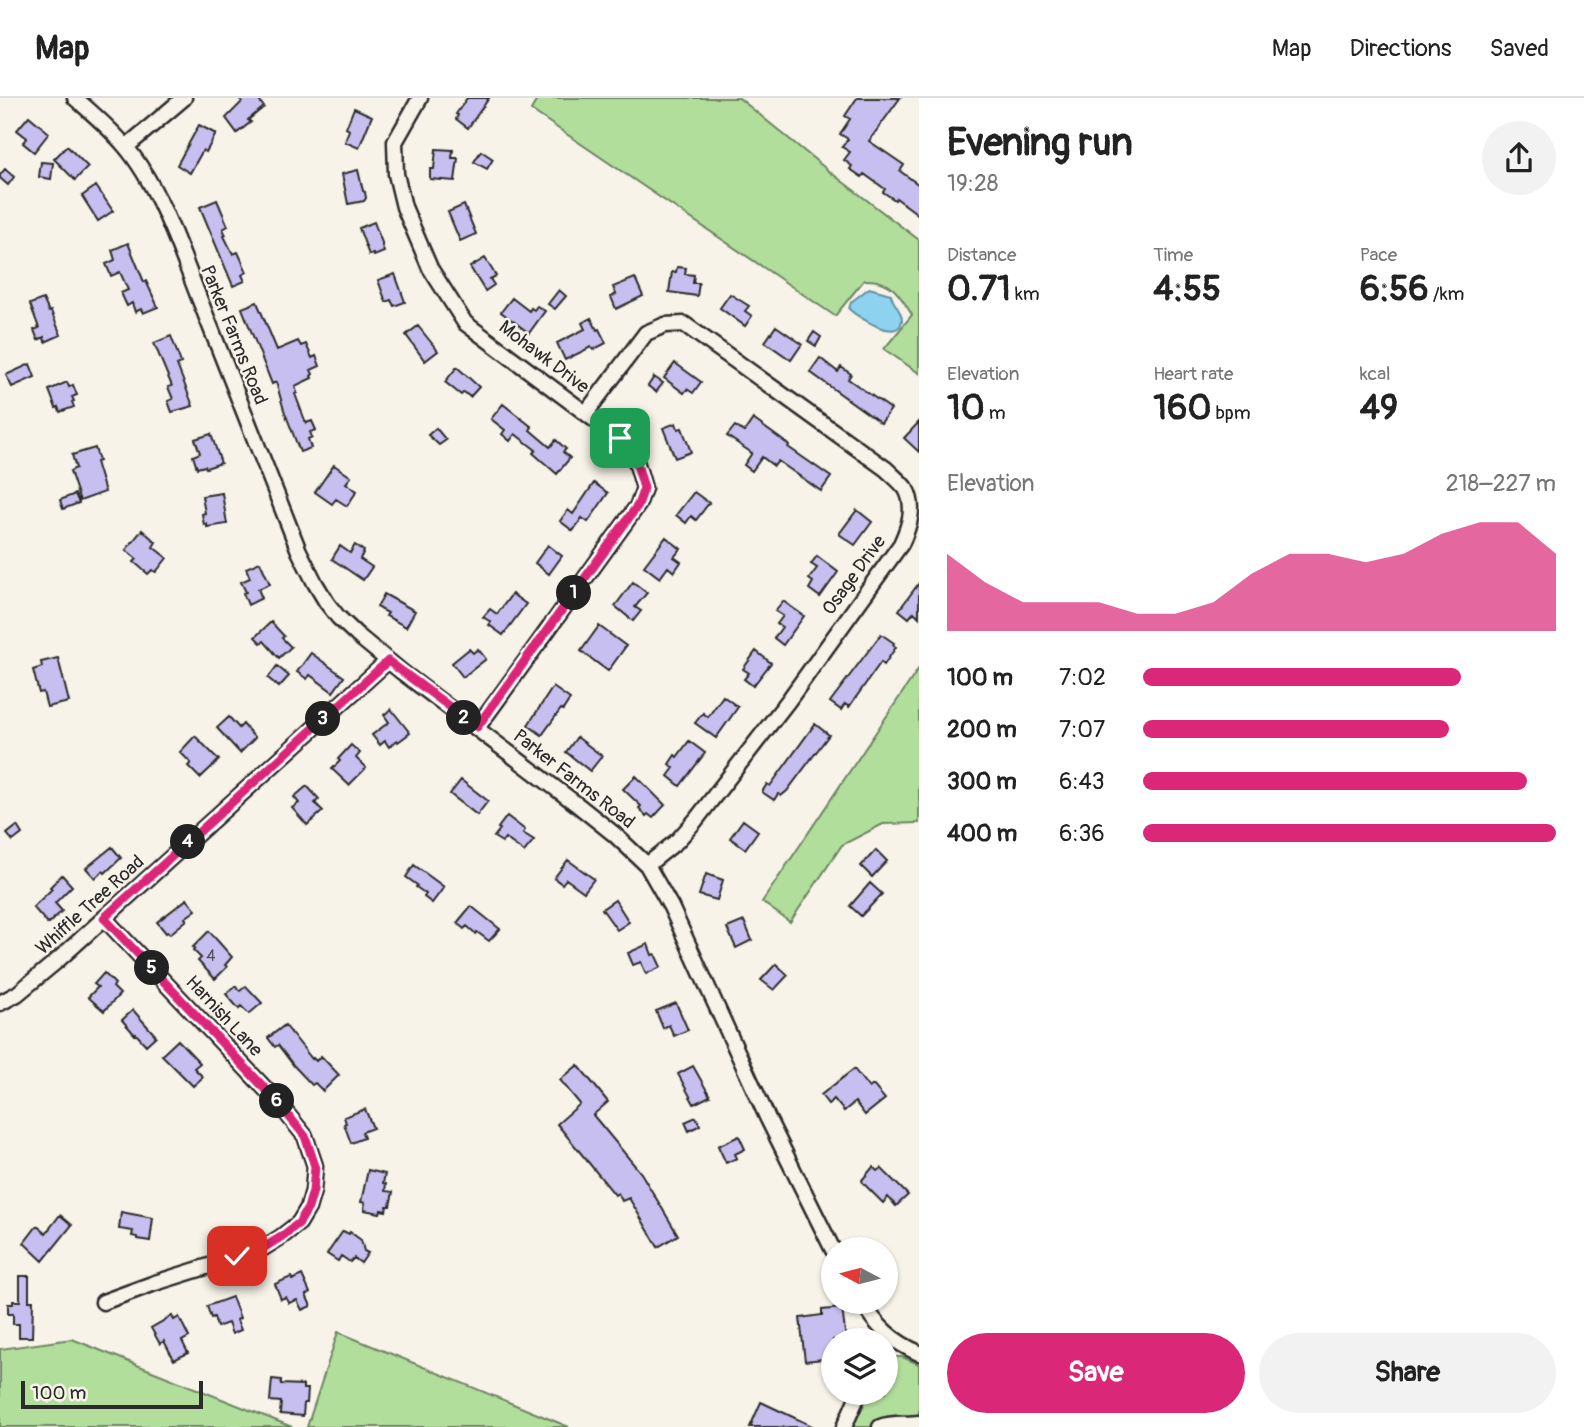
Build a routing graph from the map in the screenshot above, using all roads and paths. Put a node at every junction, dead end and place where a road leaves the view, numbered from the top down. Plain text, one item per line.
1 (75, 98) edge
2 (184, 98) edge
3 (420, 98) edge
4 (126, 147) junction
5 (586, 413) junction
6 (388, 661) junction
7 (477, 727) junction
8 (647, 865) junction
9 (104, 918) junction
10 (0, 1003) edge
11 (827, 1237) edge
12 (103, 1301) dead end
13 (898, 1345) edge
14 (919, 1353) edge
15 (854, 1405) edge
16 (919, 1423) edge
17 (844, 1427) edge
18 (880, 1427) edge

1 - 4 street, Parker Farms Road
2 - 4 street
3 - 5 street, Mohawk Drive
4 - 6 street, Parker Farms Road
5 - 7 street, Mohawk Drive
5 - 8 street, Osage Drive
6 - 7 street, Parker Farms Road
6 - 9 street, Whiffle Tree Road
7 - 8 street, Parker Farms Road
8 - 11 street, Parker Farms Road
9 - 10 street, Whiffle Tree Road
9 - 12 street, Harnish Lane
13 - 14 street
15 - 17 street
16 - 18 street

